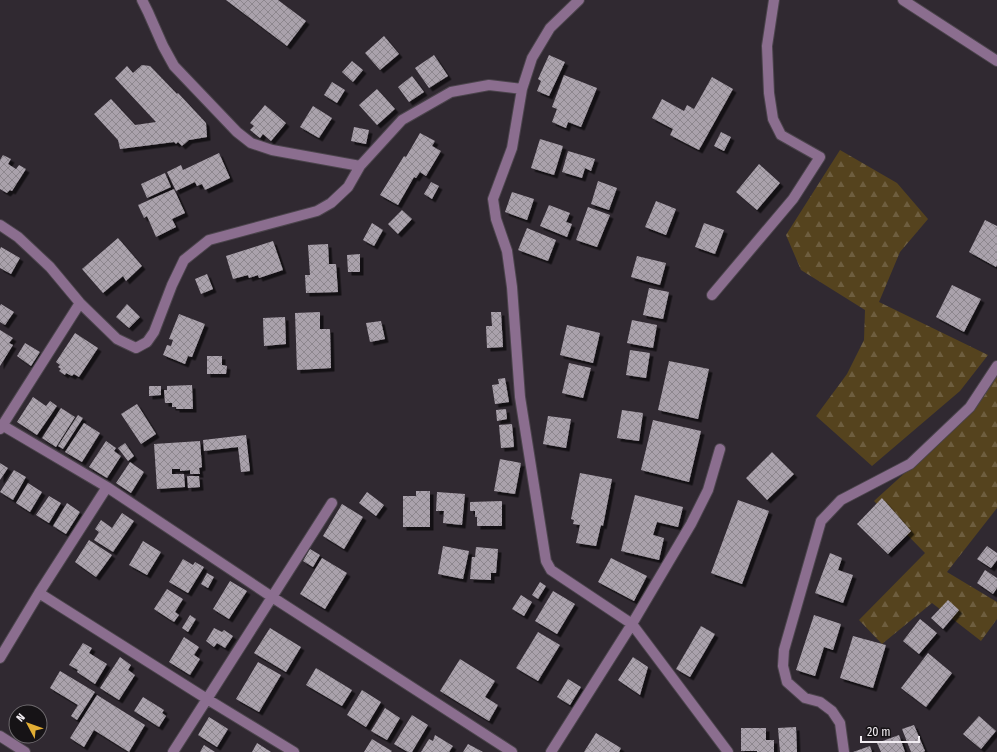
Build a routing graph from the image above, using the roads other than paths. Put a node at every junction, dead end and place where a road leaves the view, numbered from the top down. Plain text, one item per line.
1 (142, 0) edge
2 (579, 0) edge
3 (774, 0) edge
4 (903, 0) edge
5 (997, 61) edge
6 (522, 89) junction
7 (360, 166) junction
8 (0, 225) edge
9 (712, 295) dead end
10 (80, 303) junction
11 (997, 366) edge
12 (1, 427) edge
13 (720, 449) dead end
14 (107, 487) junction
15 (332, 503) dead end
16 (39, 593) junction
17 (272, 597) junction
18 (632, 624) junction
19 (0, 658) edge
20 (206, 698) junction
21 (0, 736) edge
22 (25, 752) edge
23 (174, 752) edge
24 (294, 752) edge
25 (512, 752) edge
26 (551, 752) edge
27 (728, 752) edge
28 (844, 752) edge

1 - 7 street
2 - 6 street
3 - 9 street
4 - 5 street
6 - 7 street
6 - 18 street
7 - 10 street
8 - 10 street
10 - 12 street
11 - 28 street
12 - 14 street
13 - 18 street
14 - 16 street
14 - 17 street
15 - 17 street
16 - 19 street
16 - 20 street
17 - 20 street
17 - 25 street
18 - 26 street
18 - 27 street
20 - 23 street
20 - 24 street
21 - 22 street

